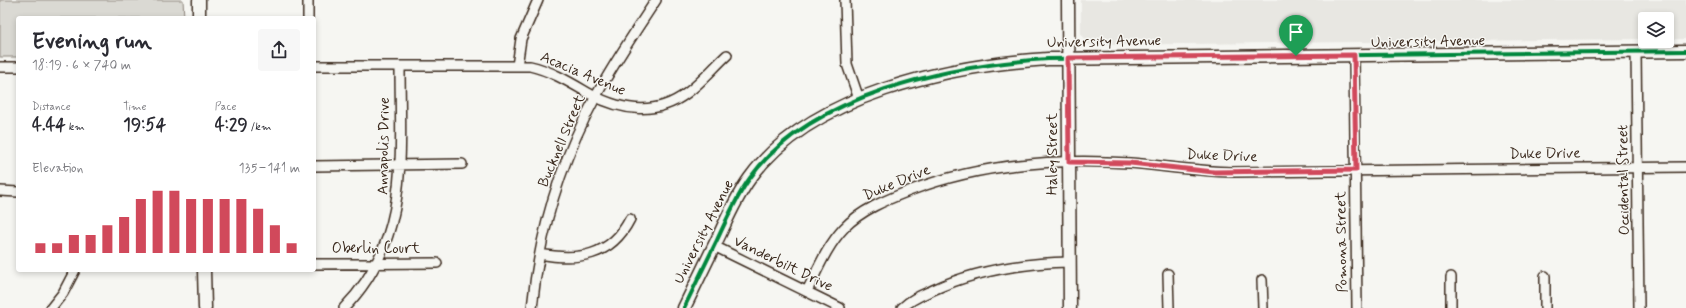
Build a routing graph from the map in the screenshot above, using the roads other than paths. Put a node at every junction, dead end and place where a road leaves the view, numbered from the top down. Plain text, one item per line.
1 (199, 0) edge
2 (308, 0) edge
3 (538, 0) edge
4 (656, 0) edge
5 (845, 0) edge
6 (1068, 0) edge
7 (199, 16) edge
8 (308, 16) edge
9 (1686, 51) edge
10 (1636, 52) junction
11 (727, 55) dead end
12 (1354, 55) junction
13 (1068, 58) junction
14 (316, 66) edge
15 (400, 66) junction
16 (517, 66) junction
17 (0, 67) edge
18 (16, 67) edge
19 (596, 96) junction
20 (859, 99) junction
21 (1069, 162) junction
22 (462, 164) dead end
23 (400, 165) junction
24 (316, 166) edge
25 (1638, 167) junction
26 (1686, 167) edge
27 (1356, 170) junction
28 (0, 191) edge
29 (16, 192) edge
30 (630, 219) dead end
31 (714, 246) junction
32 (540, 254) junction
33 (1070, 262) junction
34 (376, 263) junction
35 (437, 263) dead end
36 (316, 264) edge
37 (74, 272) edge
38 (204, 272) edge
39 (1168, 274) dead end
40 (1545, 276) dead end
41 (1451, 277) dead end
42 (1262, 280) dead end
43 (807, 291) junction
44 (51, 308) edge
45 (205, 308) edge
46 (344, 308) edge
47 (532, 308) edge
48 (684, 308) edge
49 (840, 308) edge
50 (902, 308) edge
51 (1070, 308) edge
52 (1168, 308) edge
53 (1263, 308) edge
54 (1357, 308) edge
55 (1451, 308) edge
56 (1545, 308) edge
57 (1639, 308) edge

1 - 7 street
2 - 8 street
3 - 16 street
4 - 19 street, Bucknell Street
5 - 20 street
6 - 13 street, Haley Street
9 - 10 street, University Avenue
10 - 12 street, University Avenue
10 - 25 street, Occidental Street
11 - 19 street, Acacia Avenue
12 - 13 street, University Avenue
12 - 27 street, Pomona Street
13 - 20 street, University Avenue
13 - 21 street, Haley Street
14 - 15 street, Acacia Avenue
15 - 16 street, Acacia Avenue
15 - 23 street, Annapolis Drive
16 - 19 street, Acacia Avenue
17 - 18 street
19 - 32 street, Bucknell Street
20 - 31 street, University Avenue
21 - 27 street, Duke Drive
21 - 33 street, Haley Street
21 - 43 street, Duke Drive
22 - 23 street
23 - 24 street
23 - 34 street, Annapolis Drive
25 - 26 street, Duke Drive
25 - 27 street, Duke Drive
25 - 57 street, Occidental Street
27 - 54 street, Pomona Street
28 - 29 street
30 - 32 street
31 - 43 street, Vanderbilt Drive
31 - 48 street, University Avenue
32 - 47 street, Bucknell Street
33 - 50 street
33 - 51 street, Haley Street
34 - 35 street, Oberlin Court
34 - 36 street, Oberlin Court
34 - 46 street, Annapolis Drive
37 - 44 street
38 - 45 street
39 - 52 street
40 - 56 street
41 - 55 street
42 - 53 street
43 - 49 street, Vanderbilt Drive

